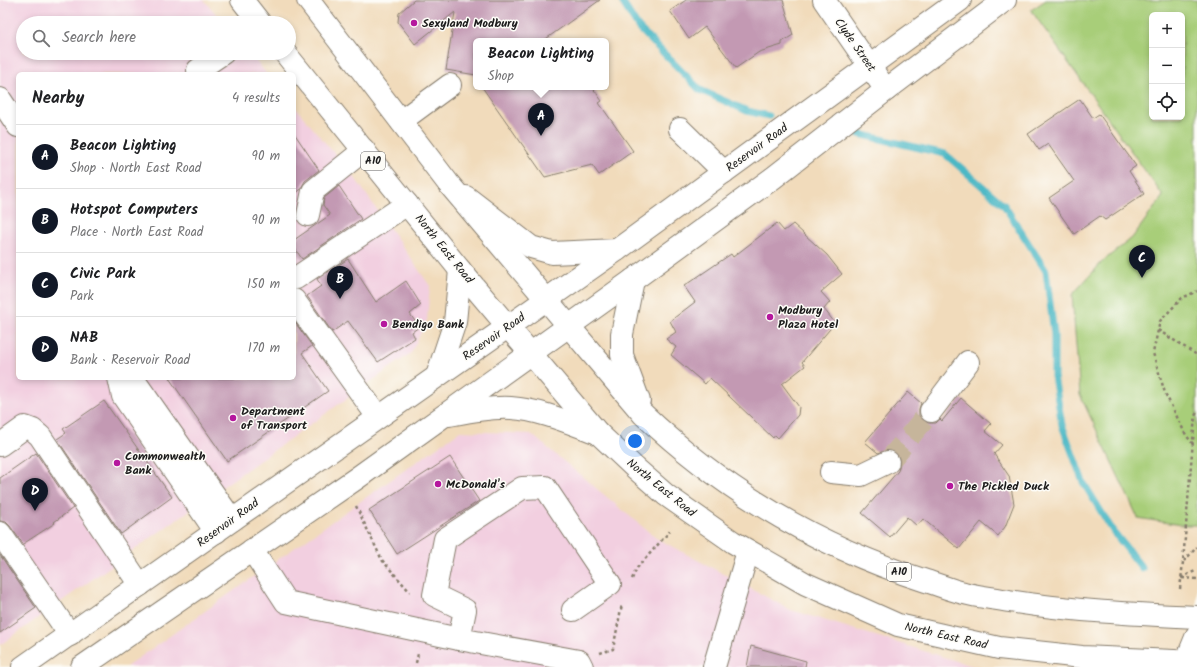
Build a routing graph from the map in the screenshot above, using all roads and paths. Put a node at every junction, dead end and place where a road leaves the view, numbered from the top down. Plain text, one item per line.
1 (242, 0) edge
2 (308, 0) edge
3 (824, 0) edge
4 (960, 0) edge
5 (1005, 0) edge
6 (255, 16) edge
7 (213, 60) edge
8 (290, 60) edge
9 (869, 66) junction
10 (198, 70) dead end
11 (450, 85) dead end
12 (886, 90) junction
13 (0, 99) edge
14 (401, 121) junction
15 (16, 123) edge
16 (680, 129) dead end
17 (364, 150) junction
18 (724, 172) junction
19 (448, 182) junction
20 (407, 204) junction
21 (308, 215) dead end
22 (617, 250) junction
23 (460, 270) junction
24 (296, 277) edge
25 (633, 280) junction
26 (1197, 291) edge
27 (547, 300) junction
28 (296, 303) edge
29 (569, 326) junction
30 (508, 327) junction
31 (1158, 330) junction
32 (530, 354) junction
33 (1197, 355) edge
34 (968, 362) dead end
35 (437, 376) junction
36 (119, 380) edge
37 (128, 380) edge
38 (931, 411) tunnel mouth
39 (1197, 412) edge
40 (643, 414) junction
41 (444, 416) junction
42 (378, 417) junction
43 (598, 433) junction
44 (0, 445) edge
45 (1193, 445) junction
46 (1197, 451) edge
47 (888, 462) tunnel mouth
48 (831, 472) dead end
49 (355, 504) dead end
50 (224, 526) junction
51 (0, 533) edge
52 (1197, 547) edge
53 (252, 550) junction
54 (748, 551) junction
55 (1183, 562) junction
56 (1197, 570) edge
57 (1181, 578) junction
58 (1197, 579) edge
59 (140, 585) junction
60 (1180, 589) dead end
61 (412, 594) dead end
62 (573, 610) dead end
63 (1197, 616) edge
64 (70, 635) junction
65 (1197, 635) edge
66 (459, 639) junction
67 (1138, 663) edge
68 (1189, 664) edge
69 (23, 667) edge
70 (82, 667) edge
71 (582, 667) edge
72 (714, 667) edge

1 - 6 main road
2 - 14 main road, A10
3 - 9 main road, Clyde Street
4 - 9 main road, Reservoir Road
5 - 12 main road
7 - 10 main road
8 - 17 main road, North East Road / A10
9 - 12 main road, Clyde Street
9 - 18 main road, Reservoir Road
11 - 14 main road
12 - 25 main road
13 - 15 main road
14 - 19 main road, A10
16 - 18 main road
17 - 20 main road, North East Road / A10
17 - 21 main road
18 - 22 main road, Reservoir Road
19 - 22 main road
19 - 27 main road, A10
20 - 23 main road, North East Road / A10
20 - 24 main road
22 - 27 main road, Reservoir Road
23 - 30 main road, North East Road / A10
23 - 35 main road
25 - 29 main road
25 - 40 main road
26 - 31 path
27 - 29 main road, A10
27 - 30 main road, Reservoir Road
28 - 42 main road
29 - 32 main road
29 - 40 main road, A10
30 - 32 main road, North East Road / A10
30 - 35 main road, Reservoir Road
31 - 33 path
31 - 45 path
32 - 41 main road
32 - 43 main road, North East Road / A10
34 - 38 main road
35 - 42 main road, Reservoir Road
36 - 50 main road
37 - 50 main road
39 - 45 path
40 - 63 main road, A10
41 - 43 main road
41 - 53 main road
42 - 50 main road, Reservoir Road
43 - 54 main road, North East Road / A10
44 - 59 main road
45 - 46 path
45 - 55 path
47 - 48 main road
49 - 61 path
50 - 59 main road, Reservoir Road
51 - 64 main road
52 - 55 path
53 - 66 main road
53 - 70 main road
54 - 67 main road, North East Road / A10
54 - 72 main road
55 - 57 path
56 - 57 path
57 - 58 path
57 - 60 path
59 - 64 main road, Reservoir Road
62 - 66 main road
64 - 69 main road, Reservoir Road
65 - 68 main road
66 - 71 main road
67 - 68 main road, North East Road / A10

